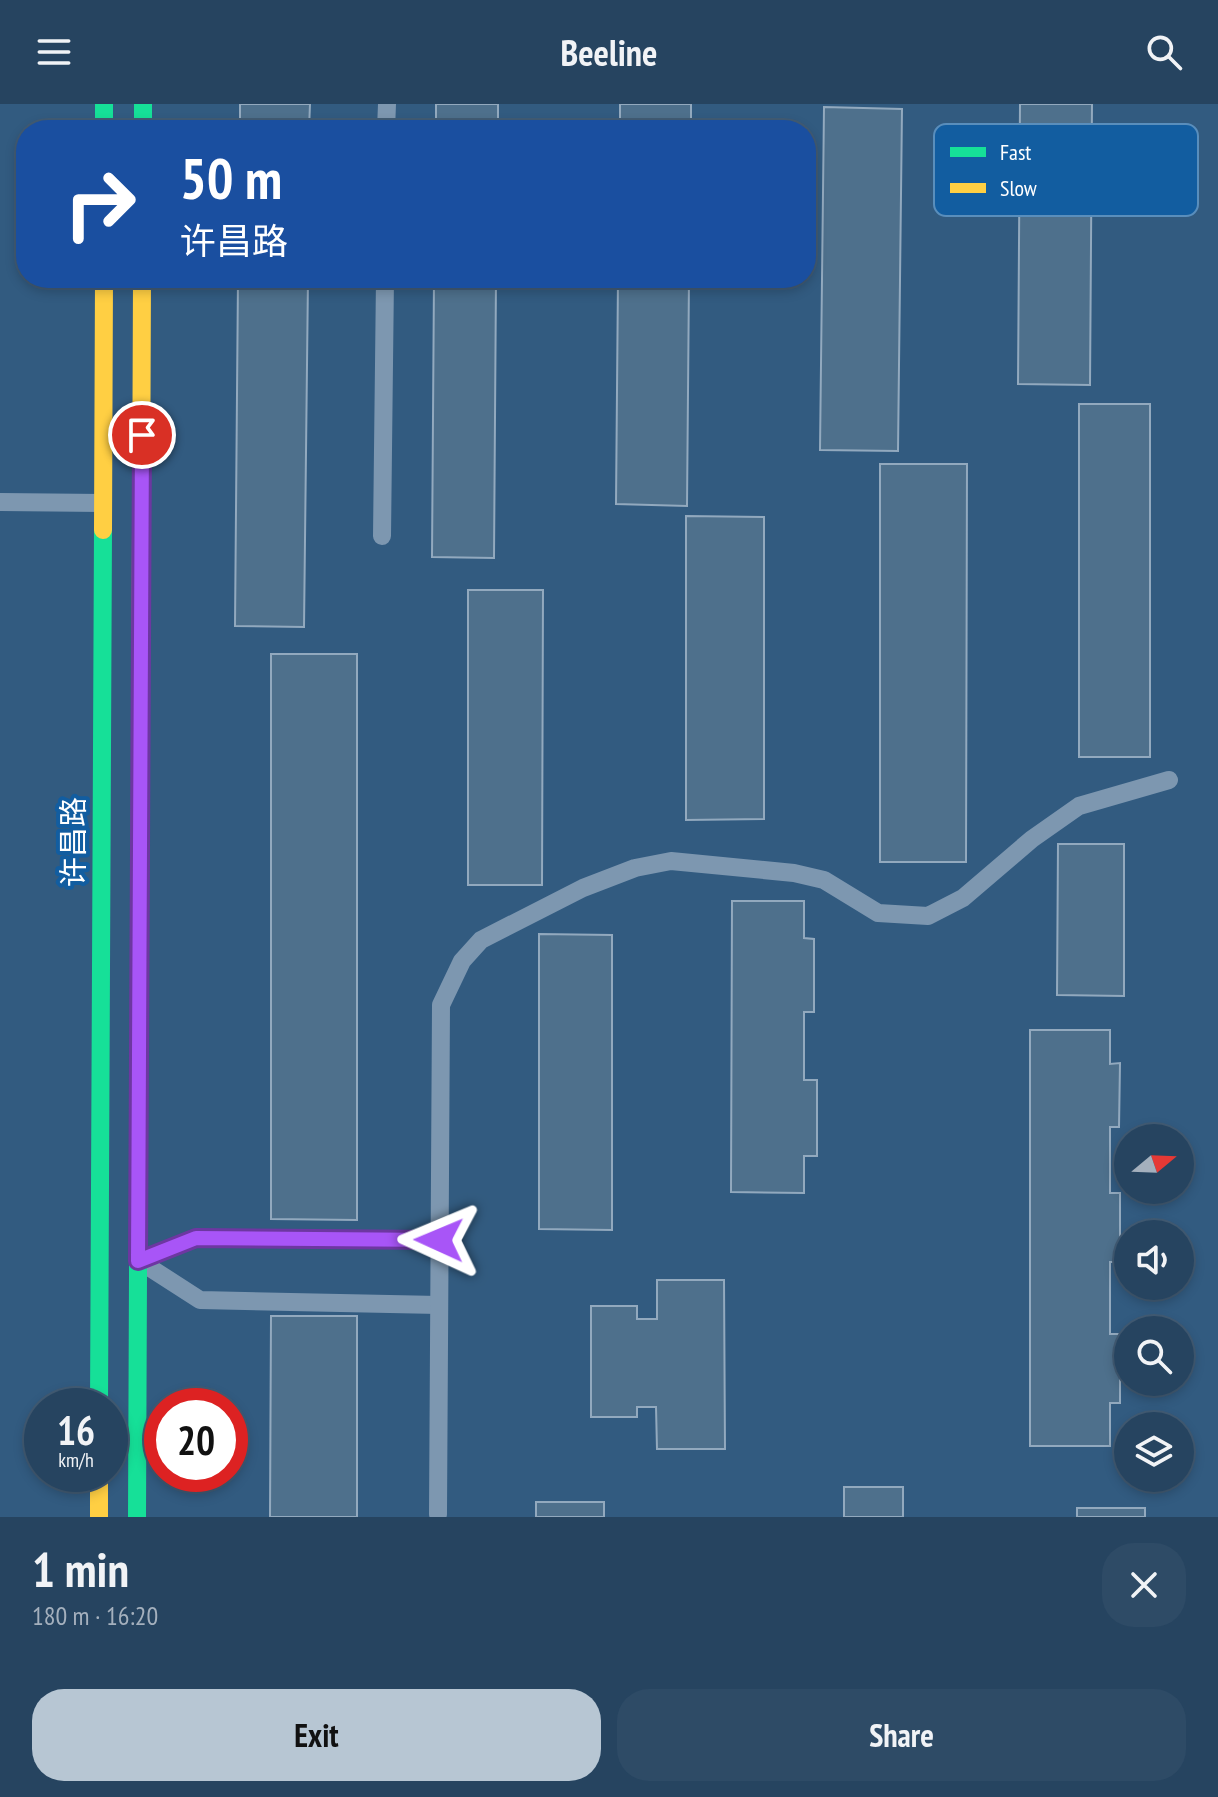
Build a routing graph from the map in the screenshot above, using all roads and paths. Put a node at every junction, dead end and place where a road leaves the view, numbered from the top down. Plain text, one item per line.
1 (104, 288) edge
2 (142, 288) edge
3 (385, 288) edge
4 (0, 502) edge
5 (103, 503) junction
6 (382, 536) dead end
7 (1169, 780) dead end
8 (439, 1240) junction
9 (138, 1261) junction
10 (439, 1305) junction
11 (99, 1388) edge
12 (99, 1492) edge
13 (438, 1514) dead end
14 (99, 1517) edge
15 (137, 1517) edge

1 - 5 street, 许昌路
2 - 9 street
3 - 6 lane
4 - 5 lane
5 - 11 street, 许昌路
7 - 8 lane
8 - 9 lane
8 - 10 lane
9 - 10 lane
9 - 15 street
10 - 13 lane
12 - 14 street

